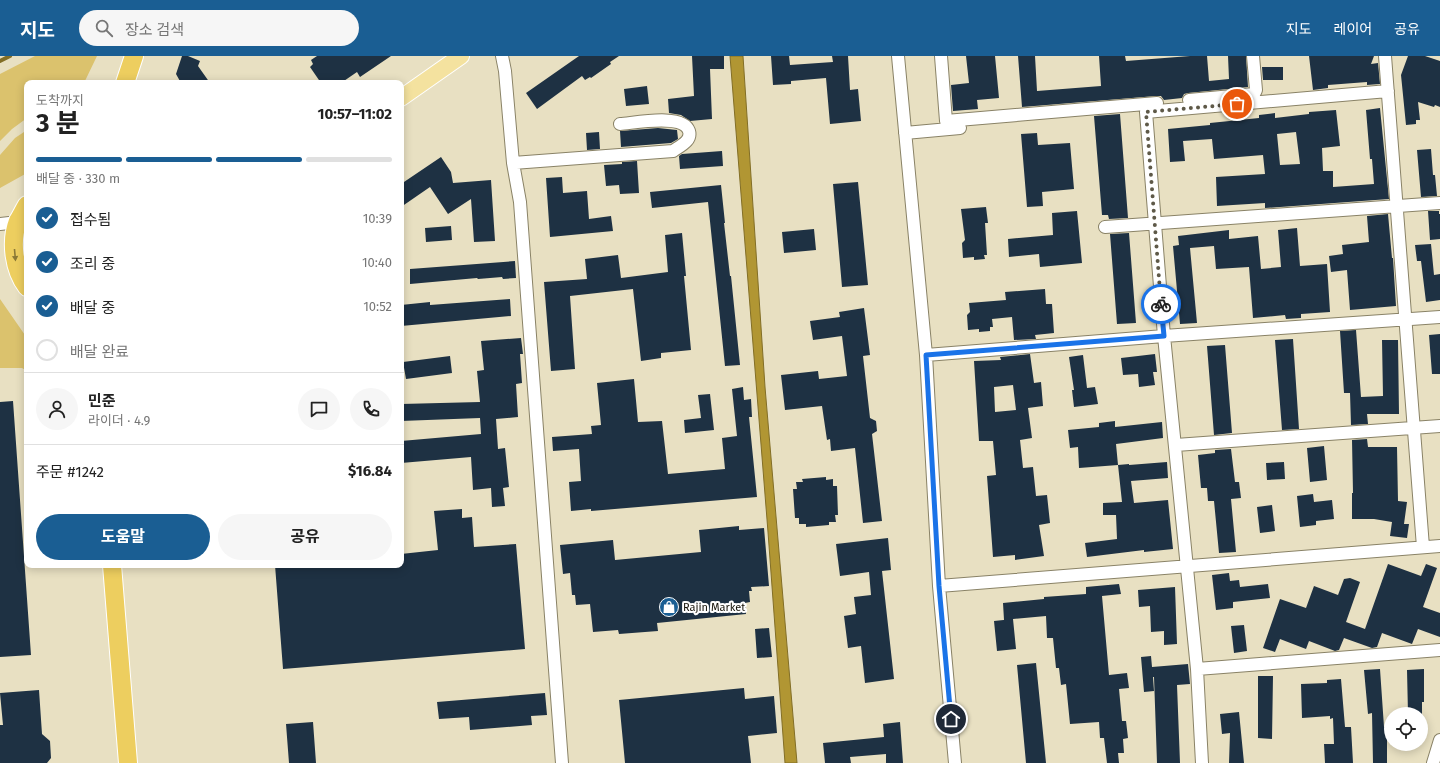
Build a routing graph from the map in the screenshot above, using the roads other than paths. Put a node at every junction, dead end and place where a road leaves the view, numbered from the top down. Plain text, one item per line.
1 (134, 56) edge
2 (461, 56) edge
3 (502, 56) edge
4 (898, 56) edge
5 (941, 56) edge
6 (1253, 56) edge
7 (1385, 56) edge
8 (126, 80) edge
9 (1388, 92) junction
10 (404, 96) edge
11 (1073, 117) dead end
12 (620, 124) dead end
13 (905, 133) junction
14 (513, 164) junction
15 (1440, 203) edge
16 (1397, 207) junction
17 (24, 211) edge
18 (18, 222) junction
19 (0, 224) edge
20 (1154, 224) junction
21 (1105, 227) dead end
22 (24, 283) edge
23 (1440, 317) edge
24 (1406, 319) junction
25 (1164, 336) junction
26 (926, 355) junction
27 (1440, 426) edge
28 (1414, 428) junction
29 (1176, 445) junction
30 (1440, 546) edge
31 (1423, 547) junction
32 (1187, 566) junction
33 (112, 568) edge
34 (939, 586) junction
35 (1440, 650) edge
36 (1197, 669) junction
37 (1440, 740) edge
38 (128, 763) edge
39 (562, 763) edge
40 (955, 763) edge
41 (1202, 763) edge
42 (1433, 763) edge

1 - 8 highway
2 - 10 main road
3 - 14 street
4 - 13 street
5 - 6 street
7 - 9 street
9 - 16 street
9 - 20 street
11 - 13 street
12 - 14 street
13 - 26 street
14 - 39 street
15 - 16 street
16 - 20 street
16 - 24 street
17 - 18 highway
18 - 19 street
18 -> 22 highway
20 - 21 street
20 - 25 street
23 - 24 street
24 - 25 street
24 - 28 street
25 - 26 street
25 - 29 street
26 - 34 street
27 - 28 street
28 - 29 street
28 - 31 street
29 - 32 street
30 - 31 street
31 - 32 street
32 - 34 street
32 - 36 street
33 - 38 highway
34 - 40 street
35 - 36 street
36 - 41 street
37 - 42 street

